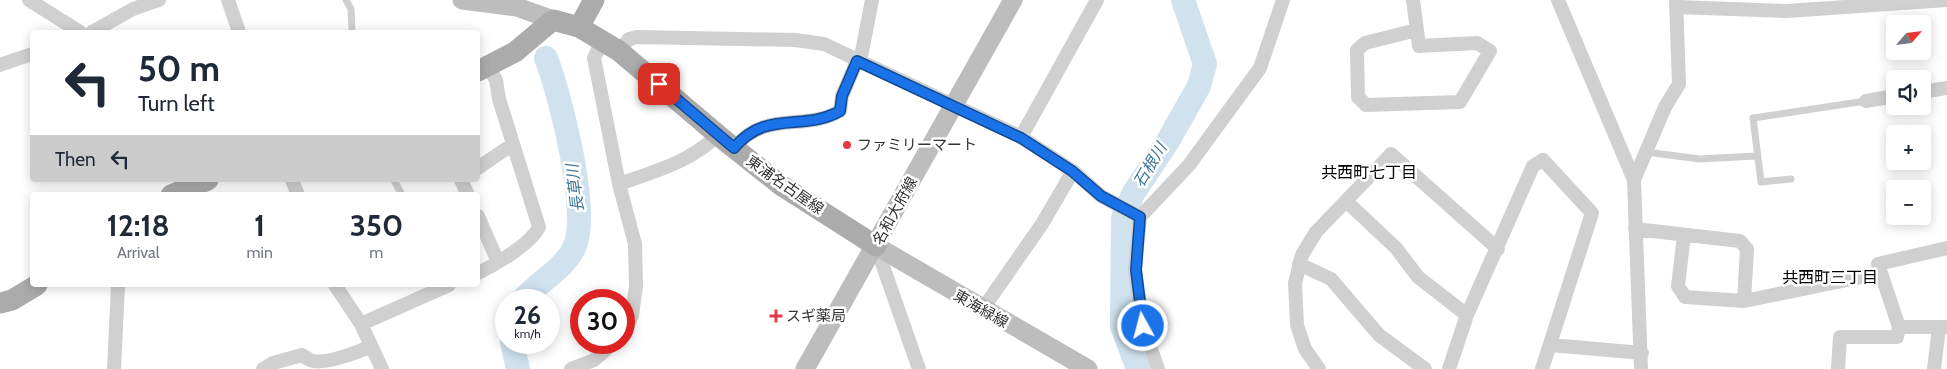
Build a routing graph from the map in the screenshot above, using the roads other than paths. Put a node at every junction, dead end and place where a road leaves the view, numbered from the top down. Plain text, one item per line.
1 (29, 0) edge
2 (159, 0) edge
3 (228, 0) edge
4 (346, 0) edge
5 (462, 0) edge
6 (594, 0) edge
7 (872, 0) edge
8 (1013, 0) edge
9 (1097, 0) edge
10 (1283, 0) edge
11 (1413, 0) edge
12 (1558, 0) edge
13 (1947, 0) edge
14 (1861, 2) edge
15 (1677, 4) edge
16 (553, 20) junction
17 (579, 27) junction
18 (77, 30) edge
19 (96, 30) edge
20 (238, 30) edge
21 (352, 30) edge
22 (1417, 30) junction
23 (611, 46) junction
24 (30, 55) edge
25 (859, 61) junction
26 (0, 65) edge
27 (483, 68) edge
28 (1947, 88) edge
29 (1931, 91) edge
30 (1886, 98) edge
31 (1866, 101) joint
32 (953, 107) junction
33 (717, 135) junction
34 (1021, 138) junction
35 (513, 144) junction
36 (734, 148) junction
37 (1645, 152) junction
38 (1756, 156) junction
39 (480, 167) edge
40 (1072, 171) junction
41 (1791, 179) dead end
42 (1634, 180) junction
43 (203, 182) edge
44 (619, 184) junction
45 (178, 192) edge
46 (1346, 201) junction
47 (1140, 217) junction
48 (480, 221) edge
49 (1635, 229) junction
50 (1684, 235) junction
51 (876, 246) junction
52 (1947, 248) edge
53 (1498, 249) junction
54 (498, 262) junction
55 (1299, 264) junction
56 (480, 271) edge
57 (1881, 273) junction
58 (34, 287) edge
59 (118, 287) edge
60 (339, 287) edge
61 (444, 287) edge
62 (635, 293) edge
63 (1744, 301) junction
64 (0, 303) edge
65 (982, 310) junction
66 (1468, 315) junction
67 (360, 324) junction
68 (1899, 327) junction
69 (1943, 328) edge
70 (1551, 345) junction
71 (371, 346) junction
72 (1642, 353) junction
73 (601, 354) edge
74 (114, 369) edge
75 (263, 369) edge
76 (382, 369) edge
77 (571, 369) edge
78 (805, 369) edge
79 (920, 369) edge
80 (1088, 369) edge
81 (1158, 369) edge
82 (1319, 369) edge
83 (1425, 369) edge
84 (1449, 369) edge
85 (1542, 369) edge
86 (1642, 369) edge
87 (1838, 369) edge
88 (1934, 369) edge

1 - 18 street
2 - 19 street
3 - 20 street
4 - 21 lane
5 - 16 main road
6 - 17 main road
7 - 25 street
8 - 32 main road, 名和大府線
9 - 34 street
10 - 47 street
11 - 22 street
12 - 42 street
13 - 14 street
14 - 15 street
15 - 37 street
16 - 17 main road, 東浦名古屋線
16 - 27 main road
17 - 23 main road, 東浦名古屋線
22 - 22 street
23 - 25 street
23 - 33 main road, 東浦名古屋線
23 - 44 street
24 - 26 street
25 - 32 street
25 - 36 street
27 - 35 street
28 - 29 street
30 - 31 street
31 - 38 lane
32 - 34 street
32 - 51 main road, 名和大府線
33 - 36 main road, 東浦名古屋線
33 - 44 street
34 - 40 street
35 - 39 street
35 - 54 street
36 - 51 main road, 東浦名古屋線
37 - 38 lane
37 - 42 street
38 - 41 lane
40 - 47 street
40 - 65 street
42 - 49 street
43 - 45 main road
44 - 62 street
46 - 53 street
46 - 55 street
46 - 66 street
47 - 81 street
48 - 54 street
49 - 50 street
49 - 72 street
50 - 63 street
50 - 63 street
51 - 65 main road, 東海緑線
51 - 78 main road, 名和大府線
51 - 79 street
52 - 57 street
53 - 66 street
53 - 70 street
54 - 56 street
55 - 82 street
55 - 83 street
57 - 63 street
57 - 68 street
58 - 64 main road
59 - 74 street
60 - 67 street
61 - 67 street
65 - 80 main road, 東海緑線
66 - 84 street
67 - 71 street
68 - 69 street
68 - 87 street
69 - 88 street
70 - 72 street
70 - 85 street
71 - 75 street
71 - 76 street
72 - 86 street
73 - 77 street

